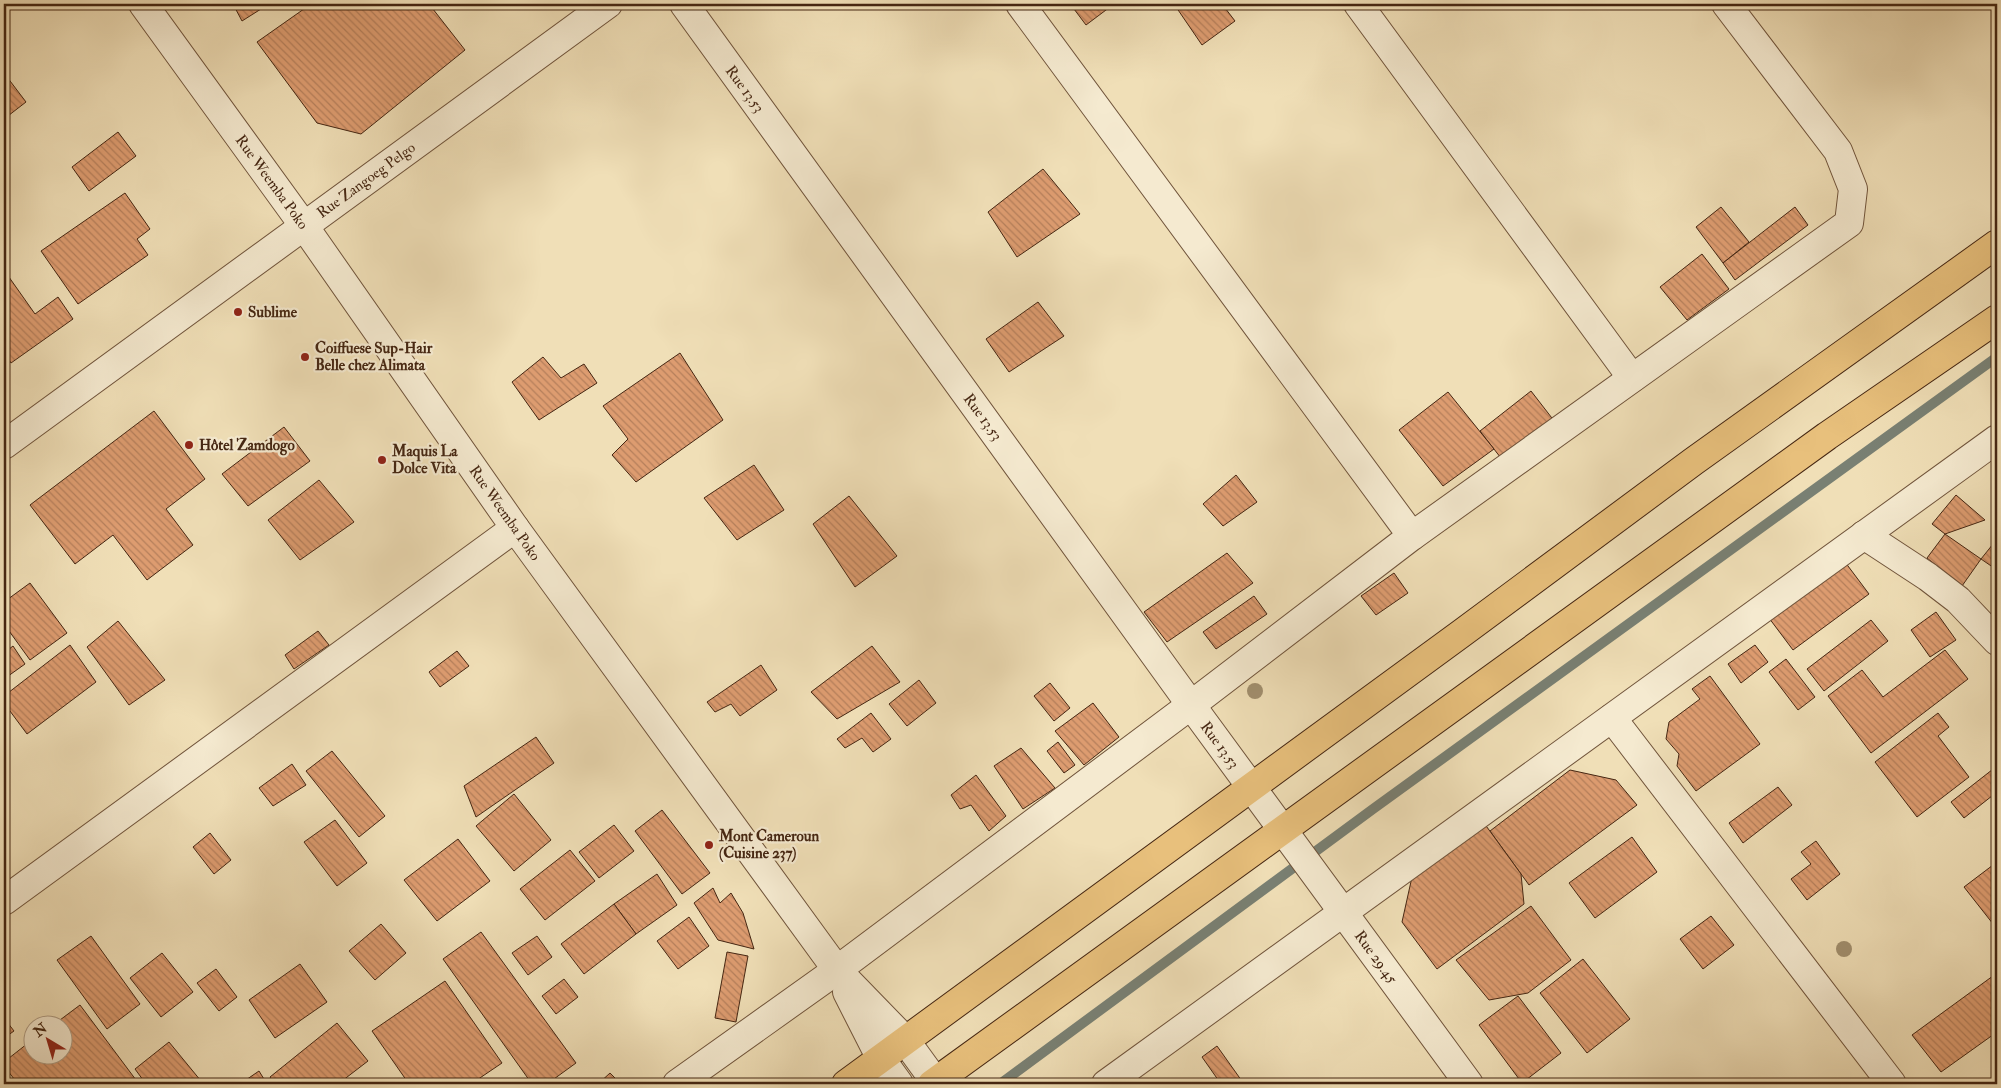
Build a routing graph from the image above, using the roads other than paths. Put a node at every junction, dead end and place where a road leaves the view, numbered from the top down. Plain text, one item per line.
1 (143, 4) edge
2 (608, 4) edge
3 (684, 4) edge
4 (1020, 4) edge
5 (1358, 4) edge
6 (1726, 4) edge
7 (304, 226) junction
8 (1997, 244) edge
9 (1997, 319) edge
10 (1632, 378) junction
11 (1997, 439) edge
12 (4, 445) edge
13 (515, 528) junction
14 (1864, 535) junction
15 (1412, 536) junction
16 (1997, 642) edge
17 (1191, 705) junction
18 (1612, 718) junction
19 (1251, 787) junction
20 (1283, 830) junction
21 (4, 901) edge
22 (1343, 912) junction
23 (837, 970) junction
24 (905, 1040) junction
25 (881, 1059) junction
26 (678, 1084) edge
27 (846, 1084) edge
28 (899, 1084) edge
29 (935, 1084) edge
30 (1106, 1084) edge
31 (1470, 1084) edge
32 (1892, 1084) edge

1 - 7 street, Rue Weemba Poko
2 - 7 street, Rue Zangoeg Pelgo
3 - 17 street, Rue 13.53
4 - 15 street
5 - 10 street
6 - 10 street
7 - 12 street, Rue Zangoeg Pelgo
7 - 13 street, Rue Weemba Poko
8 - 19 main road
9 - 20 main road
10 - 15 street
11 - 14 street
13 - 21 street
13 - 23 street, Rue Weemba Poko
14 - 16 street
14 - 18 street
15 - 17 street
17 - 19 street, Rue 13.53
17 - 23 street
18 - 22 street
18 - 32 street
19 - 20 street, Rue 13.53
19 - 24 main road
20 - 22 street, Rue 29.45
20 - 29 main road
22 - 30 street
22 - 31 street, Rue 29.45
23 - 24 street, Rue Weemba Poko
23 - 25 street, Rue Weemba Poko
23 - 26 street
24 - 25 main road
24 - 29 street, Rue Weemba Poko
25 - 27 main road
25 - 28 street, Rue Weemba Poko

